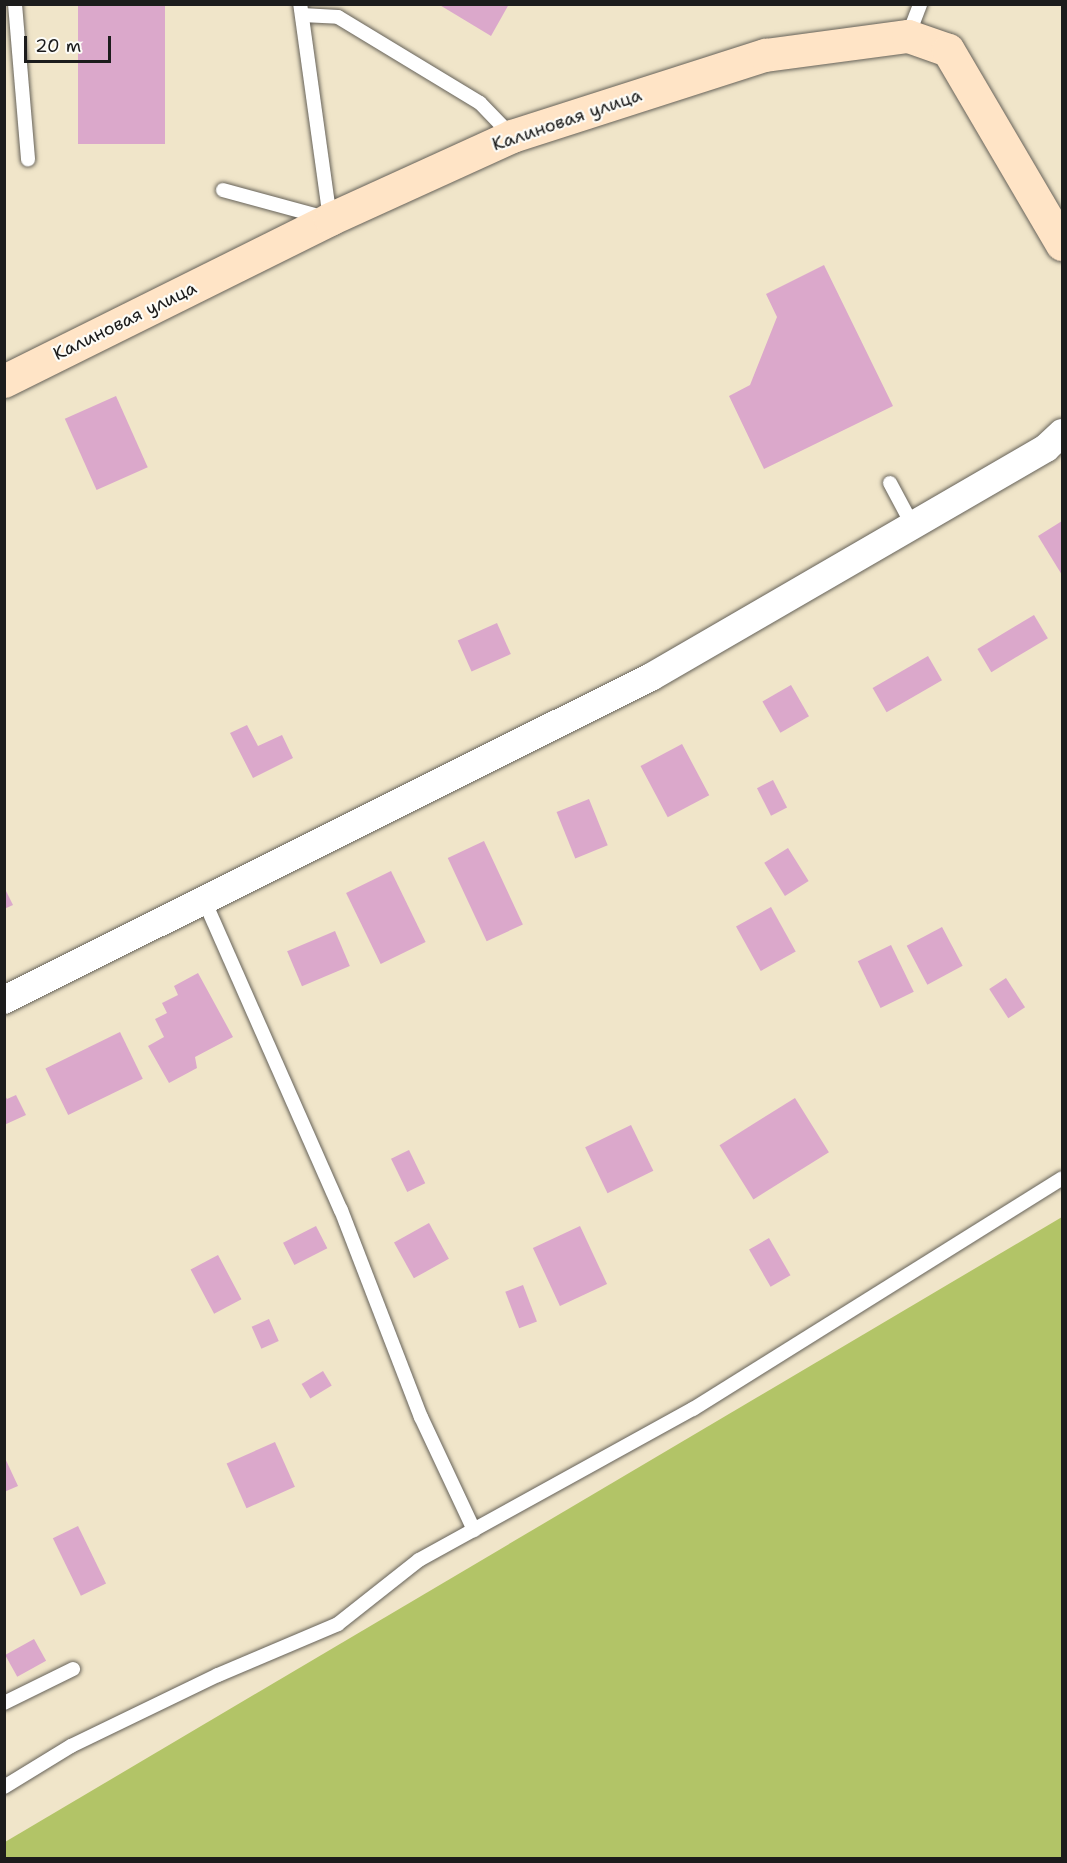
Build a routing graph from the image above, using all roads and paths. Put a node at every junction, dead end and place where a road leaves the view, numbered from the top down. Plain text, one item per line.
1 (15, 4) edge
2 (920, 4) edge
3 (301, 10) edge
4 (908, 36) junction
5 (512, 136) junction
6 (28, 159) dead end
7 (223, 190) dead end
8 (330, 219) junction
9 (1062, 244) edge
10 (4, 381) edge
11 (1062, 433) edge
12 (890, 483) dead end
13 (913, 526) junction
14 (204, 900) junction
15 (4, 1000) edge
16 (1062, 1179) edge
17 (474, 1530) junction
18 (74, 1669) dead end
19 (4, 1703) edge
20 (4, 1787) edge

1 - 6 lane
2 - 4 lane
3 - 5 lane
3 - 8 lane
4 - 5 street, Калиновая улица
4 - 9 street, Калиновая улица
5 - 8 street, Калиновая улица
7 - 8 lane
8 - 10 street, Калиновая улица
11 - 13 street
12 - 13 lane
13 - 14 street
14 - 15 street
14 - 17 lane
16 - 17 lane
17 - 20 lane
18 - 19 lane

